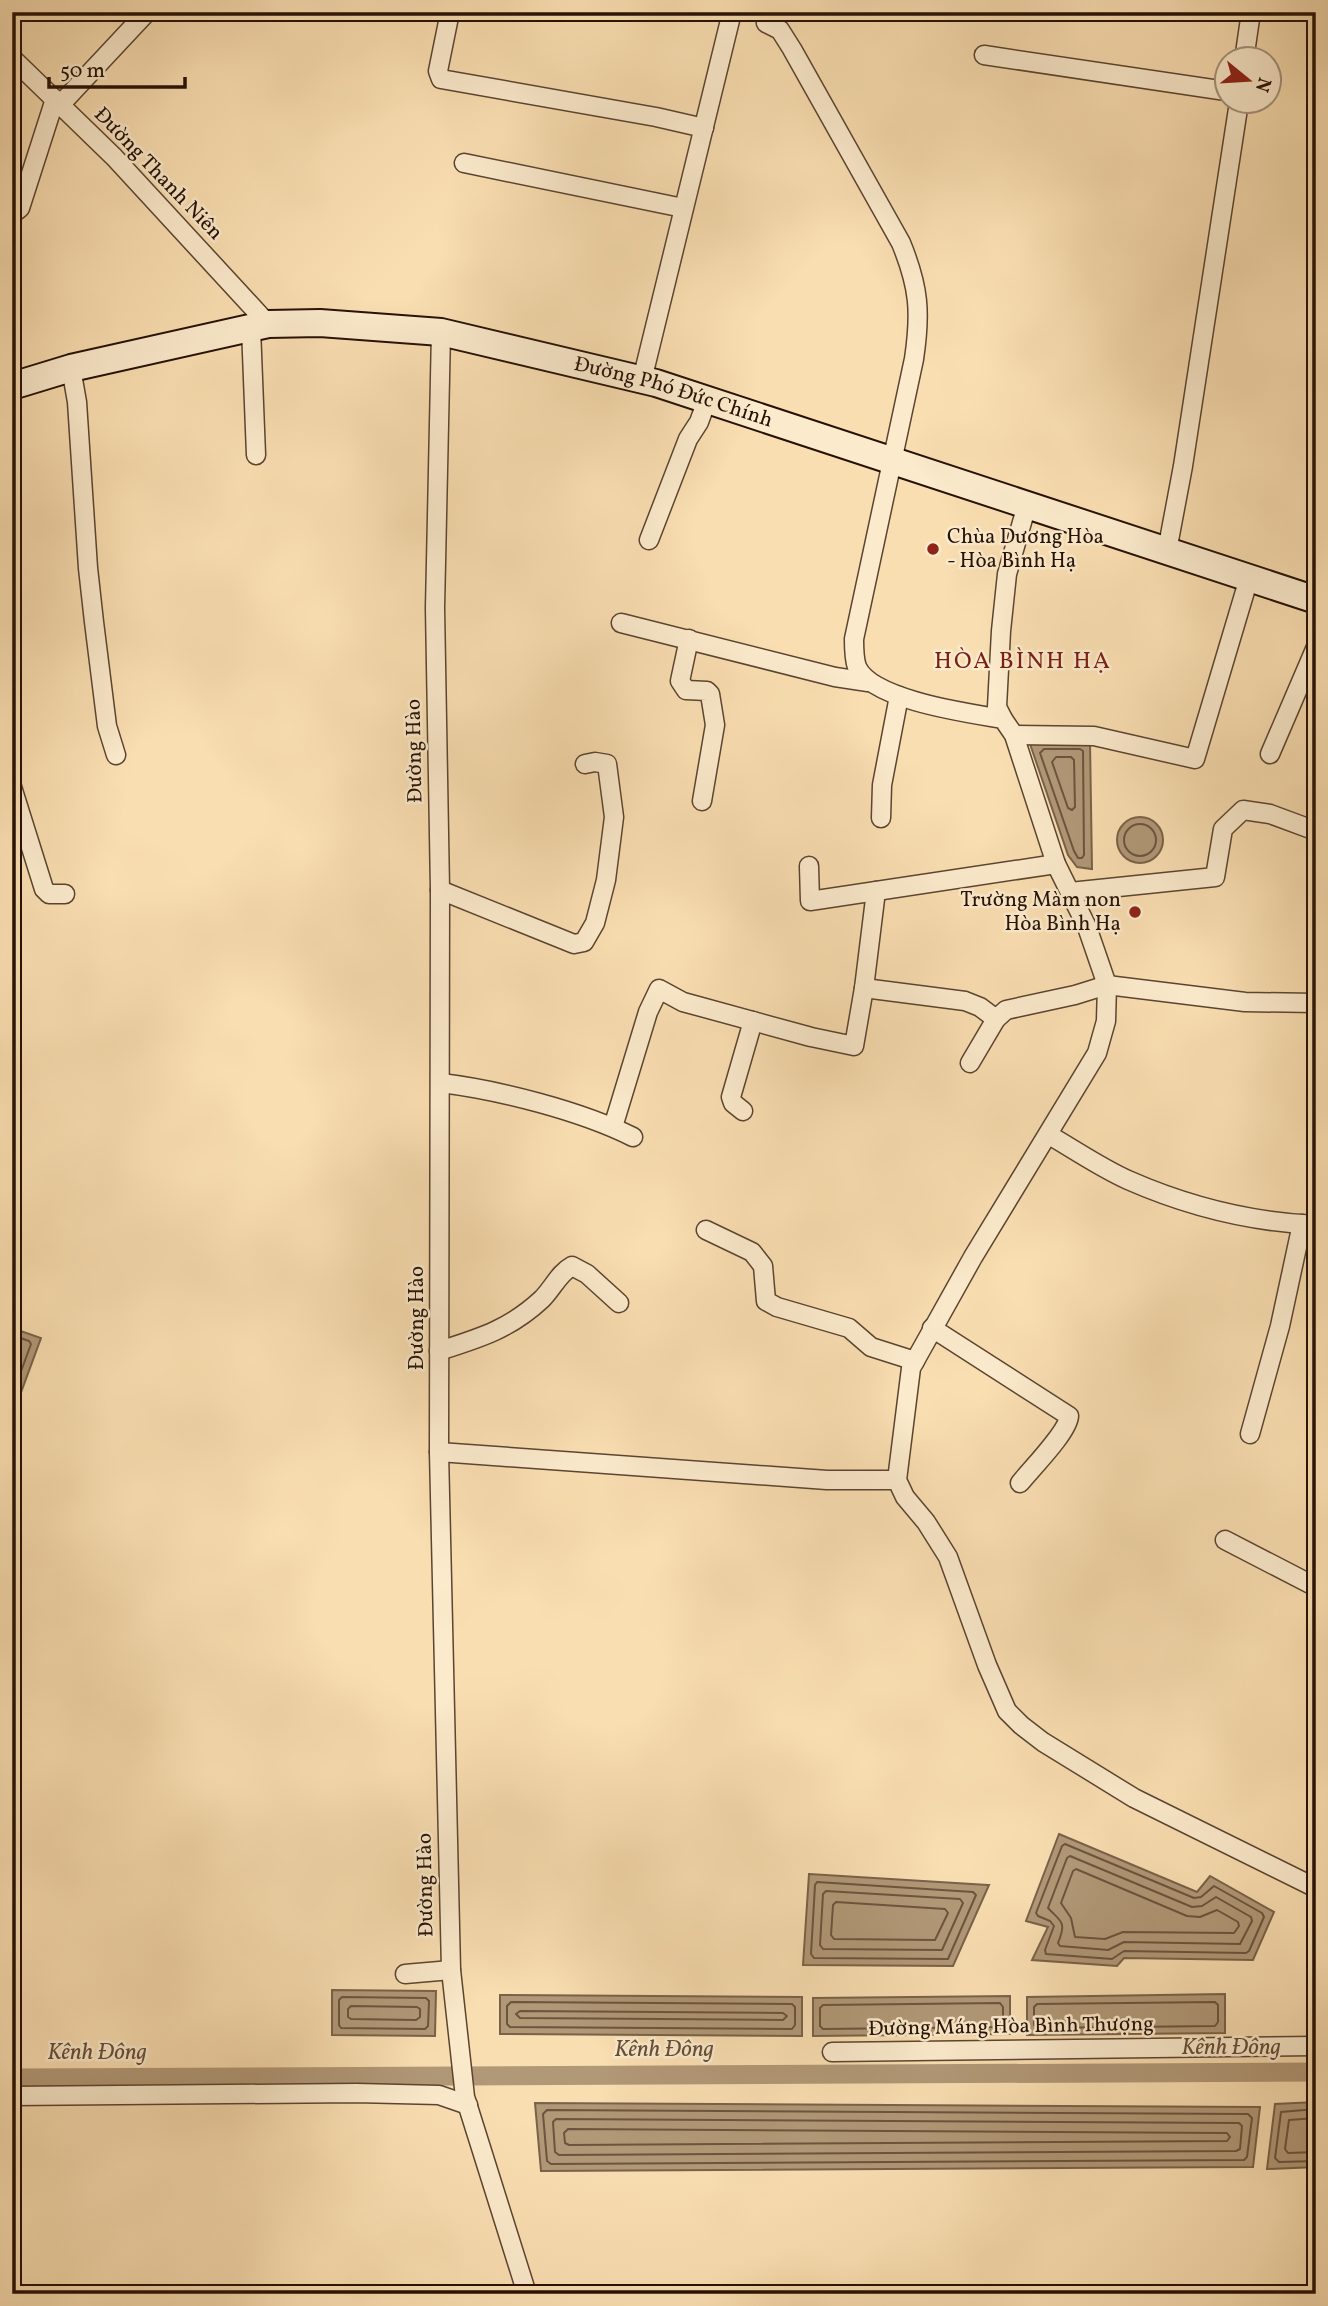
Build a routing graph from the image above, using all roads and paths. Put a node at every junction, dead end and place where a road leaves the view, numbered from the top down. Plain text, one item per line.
1 (147, 12) edge
2 (450, 12) edge
3 (732, 12) edge
4 (1251, 12) edge
5 (766, 23) dead end
6 (1246, 46) edge
7 (984, 55) dead end
8 (12, 58) edge
9 (1212, 89) edge
10 (57, 102) junction
11 (1236, 116) edge
12 (704, 128) junction
13 (464, 163) dead end
14 (683, 208) junction
15 (12, 214) edge
16 (260, 326) junction
17 (441, 332) junction
18 (71, 368) junction
19 (642, 380) junction
20 (12, 386) edge
21 (707, 400) junction
22 (256, 455) dead end
23 (891, 460) junction
24 (1027, 505) junction
25 (649, 540) dead end
26 (1167, 551) junction
27 (1249, 578) junction
28 (1315, 597) edge
29 (621, 623) dead end
30 (688, 639) junction
31 (1316, 647) edge
32 (868, 682) junction
33 (899, 696) junction
34 (1003, 719) junction
35 (1014, 735) junction
36 (1270, 754) dead end
37 (116, 755) dead end
38 (585, 764) dead end
39 (12, 786) edge
40 (702, 801) dead end
41 (881, 818) dead end
42 (1316, 831) edge
43 (1056, 864) junction
44 (809, 866) dead end
45 (440, 891) junction
46 (876, 891) junction
47 (1070, 892) junction
48 (65, 894) dead end
49 (1107, 985) junction
50 (864, 988) junction
51 (1316, 1003) edge
52 (996, 1018) junction
53 (753, 1021) junction
54 (970, 1063) dead end
55 (441, 1083) junction
56 (743, 1111) dead end
57 (613, 1127) junction
58 (1049, 1135) junction
59 (633, 1137) dead end
60 (1309, 1224) edge
61 (706, 1230) dead end
62 (619, 1303) dead end
63 (932, 1328) junction
64 (439, 1351) junction
65 (915, 1361) junction
66 (1250, 1434) dead end
67 (439, 1452) junction
68 (897, 1480) junction
69 (1020, 1483) dead end
70 (1225, 1539) dead end
71 (1316, 1587) edge
72 (1316, 1888) edge
73 (451, 1970) junction
74 (405, 1974) dead end
75 (1316, 2046) edge
76 (832, 2052) dead end
77 (12, 2096) edge
78 (466, 2101) junction
79 (527, 2294) edge

1 - 10 street
2 - 12 street
3 - 12 street
4 - 6 street
5 - 23 street
7 - 9 street
8 - 10 street, Đường Thanh Niên
10 - 15 street
10 - 16 street, Đường Thanh Niên
11 - 26 street
12 - 14 street
13 - 14 street
14 - 19 street
16 - 17 main road, Đường Phó Đức Chính
16 - 18 main road, Đường Phó Đức Chính
16 - 22 street
17 - 19 main road, Đường Phó Đức Chính
17 - 45 street, Đường Hào
18 - 20 main road, Đường Phó Đức Chính
18 - 37 street
19 - 21 main road, Đường Phó Đức Chính
21 - 23 main road, Đường Phó Đức Chính
21 - 25 street
23 - 24 main road, Đường Phó Đức Chính
23 - 32 street
24 - 26 main road, Đường Phó Đức Chính
24 - 34 street
26 - 27 main road, Đường Phó Đức Chính
27 - 28 main road, Đường Phó Đức Chính
27 - 35 street
29 - 30 street
30 - 32 street
30 - 40 street
31 - 36 street
32 - 33 street
33 - 34 street
33 - 41 street
34 - 35 street
35 - 43 street
38 - 45 street
39 - 48 street
42 - 47 street
43 - 46 street
43 - 47 street
44 - 46 street
45 - 55 street, Đường Hào
46 - 50 street
47 - 49 street
49 - 51 street
49 - 52 street
49 - 58 street
50 - 52 street
50 - 53 street
52 - 54 street
53 - 56 street
53 - 57 street
55 - 57 street
55 - 64 street, Đường Hào
57 - 59 street
58 - 60 street
58 - 63 street
60 - 66 street
61 - 65 street
62 - 64 street
63 - 65 street
63 - 69 street
64 - 67 street, Đường Hào
65 - 68 street
67 - 68 street
67 - 73 street, Đường Hào
68 - 72 street
70 - 71 street
73 - 74 street
73 - 78 street, Đường Hào
75 - 76 street, Đường Máng Hòa Bình Thượng
77 - 78 street
78 - 79 street, Đường Hào

